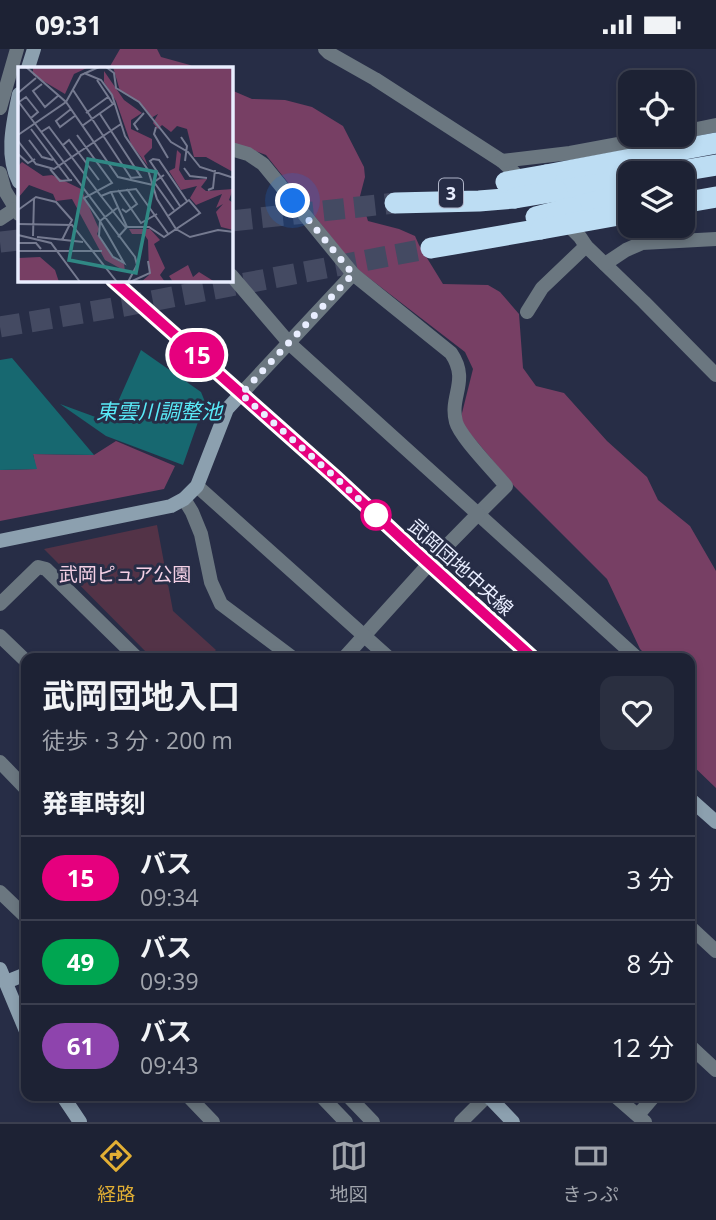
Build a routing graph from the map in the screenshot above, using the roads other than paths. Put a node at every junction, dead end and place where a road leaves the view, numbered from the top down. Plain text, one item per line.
1 (17, 49) edge
2 (34, 49) edge
3 (329, 50) edge
4 (28, 67) edge
5 (18, 100) edge
6 (0, 108) edge
7 (716, 125) edge
8 (695, 129) edge
9 (716, 143) edge
10 (618, 144) edge
11 (233, 150) edge
12 (502, 161) junction
13 (716, 165) edge
14 (695, 169) edge
15 (0, 173) edge
16 (716, 176) edge
17 (18, 178) edge
18 (695, 180) edge
19 (618, 182) edge
20 (558, 191) junction
21 (618, 194) edge
22 (716, 197) edge
23 (695, 201) edge
24 (395, 203) tunnel mouth
25 (17, 211) edge
26 (618, 214) edge
27 (0, 219) edge
28 (537, 223) junction
29 (716, 239) edge
30 (586, 246) junction
31 (431, 248) tunnel mouth
32 (605, 264) junction
33 (353, 274) junction
34 (233, 277) edge
35 (115, 282) edge
36 (527, 312) dead end
37 (290, 344) junction
38 (716, 375) edge
39 (241, 394) junction
40 (197, 486) junction
41 (184, 499) junction
42 (478, 514) junction
43 (0, 541) edge
44 (429, 564) junction
45 (0, 604) edge
46 (0, 636) edge
47 (365, 636) junction
48 (133, 653) edge
49 (286, 653) edge
50 (349, 653) edge
51 (384, 653) edge
52 (527, 653) edge
53 (631, 653) edge
54 (21, 656) edge
55 (0, 762) edge
56 (21, 784) edge
57 (695, 803) edge
58 (716, 822) edge
59 (0, 892) edge
60 (21, 912) edge
61 (695, 932) edge
62 (716, 951) edge
63 (21, 974) edge
64 (3, 975) edge
65 (21, 1019) edge
66 (695, 1054) edge
67 (716, 1070) edge
68 (66, 1101) edge
69 (193, 1101) edge
70 (326, 1101) edge
71 (353, 1101) edge
72 (482, 1101) edge
73 (492, 1101) edge
74 (621, 1101) edge
75 (652, 1101) edge
76 (641, 1119) edge
77 (80, 1122) edge
78 (213, 1122) edge
79 (346, 1122) edge
80 (373, 1122) edge
81 (461, 1122) edge
82 (513, 1122) edge

1 - 6 street
2 - 4 street
3 - 12 street
5 - 17 street
7 - 8 street
9 - 20 highway, 3
10 - 12 street
11 - 33 street
12 - 30 street
13 - 14 highway
15 - 25 street
16 - 18 highway
19 - 20 highway
20 - 21 highway
20 - 24 highway, 3, bridge
20 - 28 highway, bridge
22 - 23 highway
25 - 27 street
26 - 28 highway, bridge
28 - 31 highway
29 - 32 street
30 - 32 street
30 - 36 street
32 - 38 street
33 - 37 street
33 - 42 street
34 - 37 street
35 - 39 street, 武岡団地中央線
37 - 39 street
37 - 42 street
39 - 40 street
39 - 44 street, 武岡団地中央線
40 - 41 street
40 - 47 street
41 - 43 street
41 - 49 street
42 - 44 street
42 - 53 street
44 - 47 street
44 - 52 street, 武岡団地中央線
45 - 48 street
46 - 54 street
47 - 50 street
47 - 51 street
55 - 56 street
57 - 58 street
59 - 60 street
61 - 62 street
63 - 64 street
64 - 65 street
66 - 67 street
68 - 77 street
69 - 78 street
70 - 79 street
71 - 80 street
72 - 81 street
73 - 82 street
74 - 76 street
75 - 76 street

